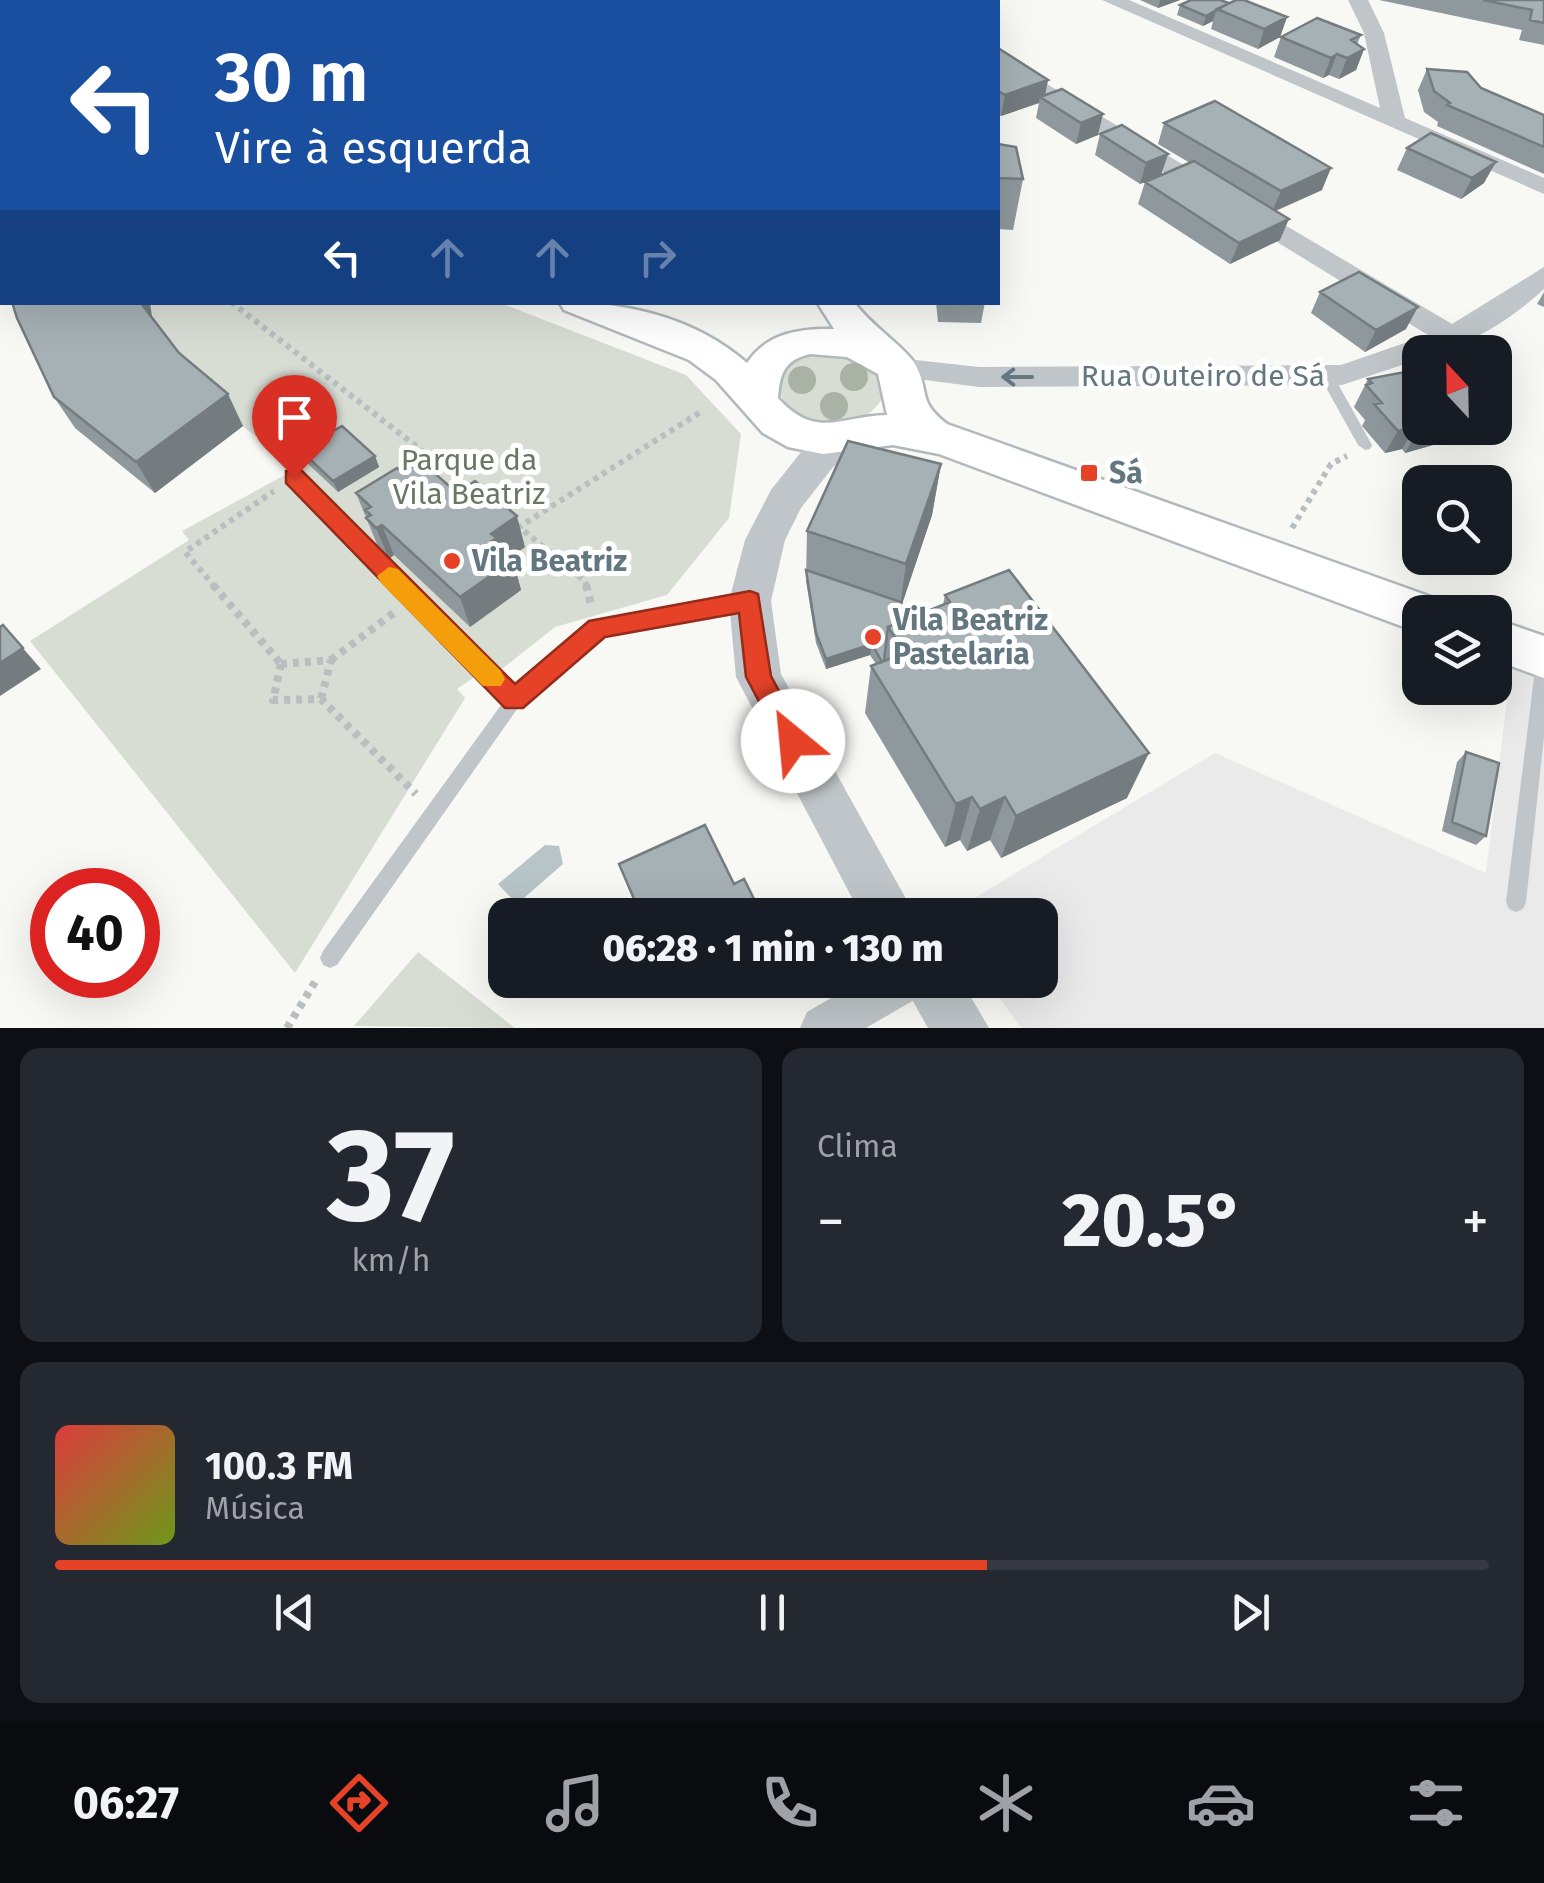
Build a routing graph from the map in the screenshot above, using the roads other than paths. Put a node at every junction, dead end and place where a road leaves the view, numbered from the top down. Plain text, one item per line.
1 (1112, 0) edge
2 (1358, 0) edge
3 (1000, 62) edge
4 (1394, 121) junction
5 (1544, 187) edge
6 (1544, 275) edge
7 (587, 305) edge
8 (820, 305) edge
9 (837, 305) edge
10 (655, 328) junction
11 (1449, 335) joint
12 (794, 345) junction
13 (1402, 356) edge
14 (1326, 376) junction
15 (882, 398) junction
16 (761, 406) junction
17 (1365, 446) road end
18 (294, 477) road end
19 (785, 500) junction
20 (750, 601) junction
21 (1402, 607) edge
22 (1512, 646) edge
23 (1544, 659) edge
24 (514, 700) junction
25 (880, 898) edge
26 (1516, 902) dead end
27 (330, 958) road end
28 (874, 998) edge
29 (940, 998) edge
30 (823, 1028) edge
31 (961, 1028) edge

1 - 4 street
2 - 4 street
3 - 11 street
4 - 5 street
6 - 11 street, Rua Outeiro de Sá
7 - 10 main road
8 - 12 main road
9 - 15 main road
10 - 12 main road
10 - 16 main road
12 - 15 main road
12 - 16 main road
13 - 14 street, Rua Outeiro de Sá
14 -> 15 street, Rua Outeiro de Sá
14 - 17 lane
15 - 16 main road
15 - 19 street
15 - 21 main road
16 - 19 street
18 - 24 lane
19 - 20 street
20 - 24 lane
20 - 25 street
22 - 23 main road
23 - 26 lane
24 - 27 lane
28 - 30 street
29 - 31 street

